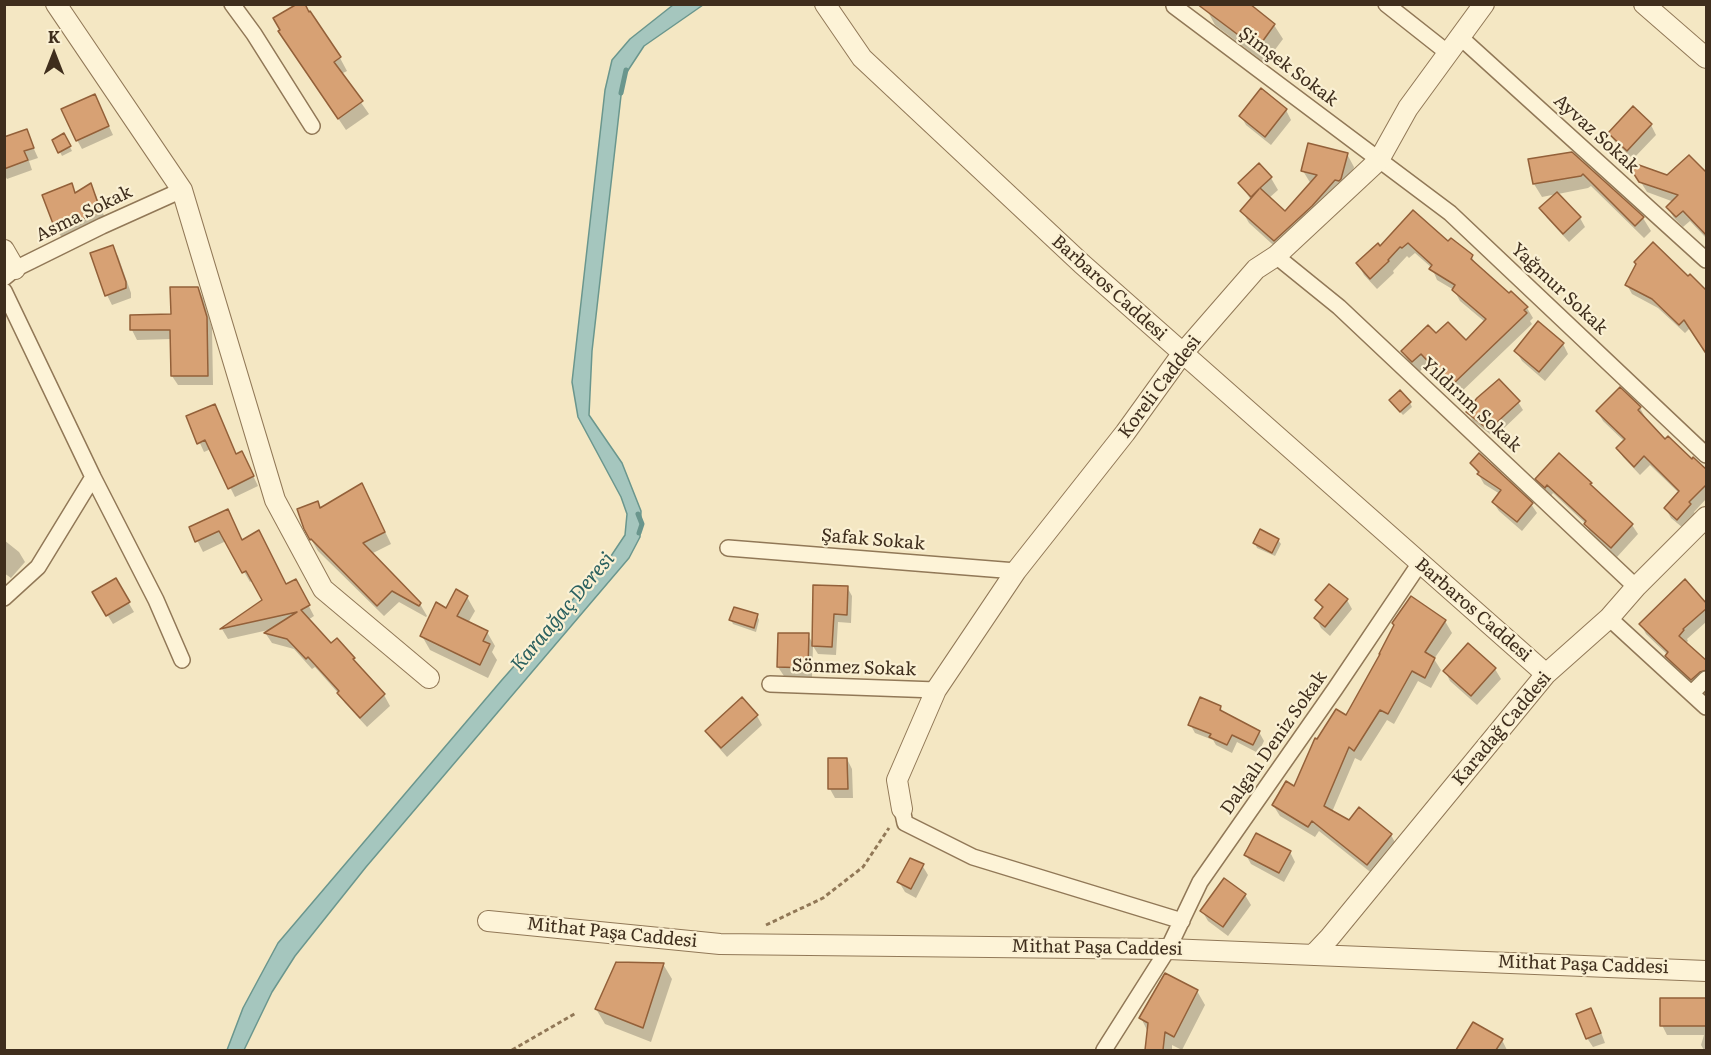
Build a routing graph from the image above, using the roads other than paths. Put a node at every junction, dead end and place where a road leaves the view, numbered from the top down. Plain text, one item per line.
1 (56, 4) edge
2 (232, 4) edge
3 (825, 4) edge
4 (1386, 4) edge
5 (1484, 4) edge
6 (1644, 4) edge
7 (1174, 6) dead end
8 (1460, 37) junction
9 (1448, 53) junction
10 (1707, 58) edge
11 (312, 126) dead end
12 (1379, 160) junction
13 (182, 189) junction
14 (4, 250) edge
15 (1276, 256) junction
16 (1707, 260) edge
17 (10, 274) edge
18 (4, 291) edge
19 (1182, 354) junction
20 (1707, 455) edge
21 (93, 477) junction
22 (1707, 517) edge
23 (728, 548) dead end
24 (1420, 563) junction
25 (1016, 571) junction
26 (1636, 587) junction
27 (4, 598) edge
28 (1609, 618) junction
29 (182, 660) dead end
30 (1546, 674) junction
31 (429, 678) dead end
32 (1707, 679) edge
33 (770, 684) dead end
34 (936, 690) junction
35 (1692, 693) junction
36 (1707, 707) edge
37 (902, 809) joint
38 (488, 921) dead end
39 (1182, 921) junction
40 (1168, 949) junction
41 (1313, 955) junction
42 (1707, 971) edge
43 (1104, 1050) edge

1 - 13 street
2 - 11 street
3 - 19 street, Barbaros Caddesi
4 - 9 street
5 - 8 street, Koreli Caddesi
6 - 10 street
7 - 12 street, Şimşek Sokak
8 - 9 street, Koreli Caddesi
8 - 16 street, Ayvaz Sokak
9 - 12 street, Koreli Caddesi
12 - 15 street, Koreli Caddesi
12 - 20 street, Yağmur Sokak
13 - 17 street, Asma Sokak
13 - 31 street
14 - 17 street
15 - 19 street, Koreli Caddesi
15 - 26 street, Yıldırım Sokak
18 - 21 street
19 - 24 street, Barbaros Caddesi
19 - 25 street, Koreli Caddesi
21 - 27 street
21 - 29 street
22 - 26 street, Karadağ Caddesi
23 - 25 street, Şafak Sokak
24 - 30 street, Barbaros Caddesi
24 - 39 street, Dalgalı Deniz Sokak
25 - 34 street, Koreli Caddesi
26 - 28 street, Karadağ Caddesi
28 - 30 street, Karadağ Caddesi
28 - 35 street
30 - 41 street, Karadağ Caddesi
32 - 35 street
33 - 34 street, Sönmez Sokak
34 - 37 street, Koreli Caddesi
35 - 36 street
37 - 39 street
38 - 40 street, Mithat Paşa Caddesi
39 - 40 street, Dalgalı Deniz Sokak
40 - 41 street, Mithat Paşa Caddesi
40 - 43 street, Dalgalı Deniz Sokak
41 - 42 street, Mithat Paşa Caddesi

